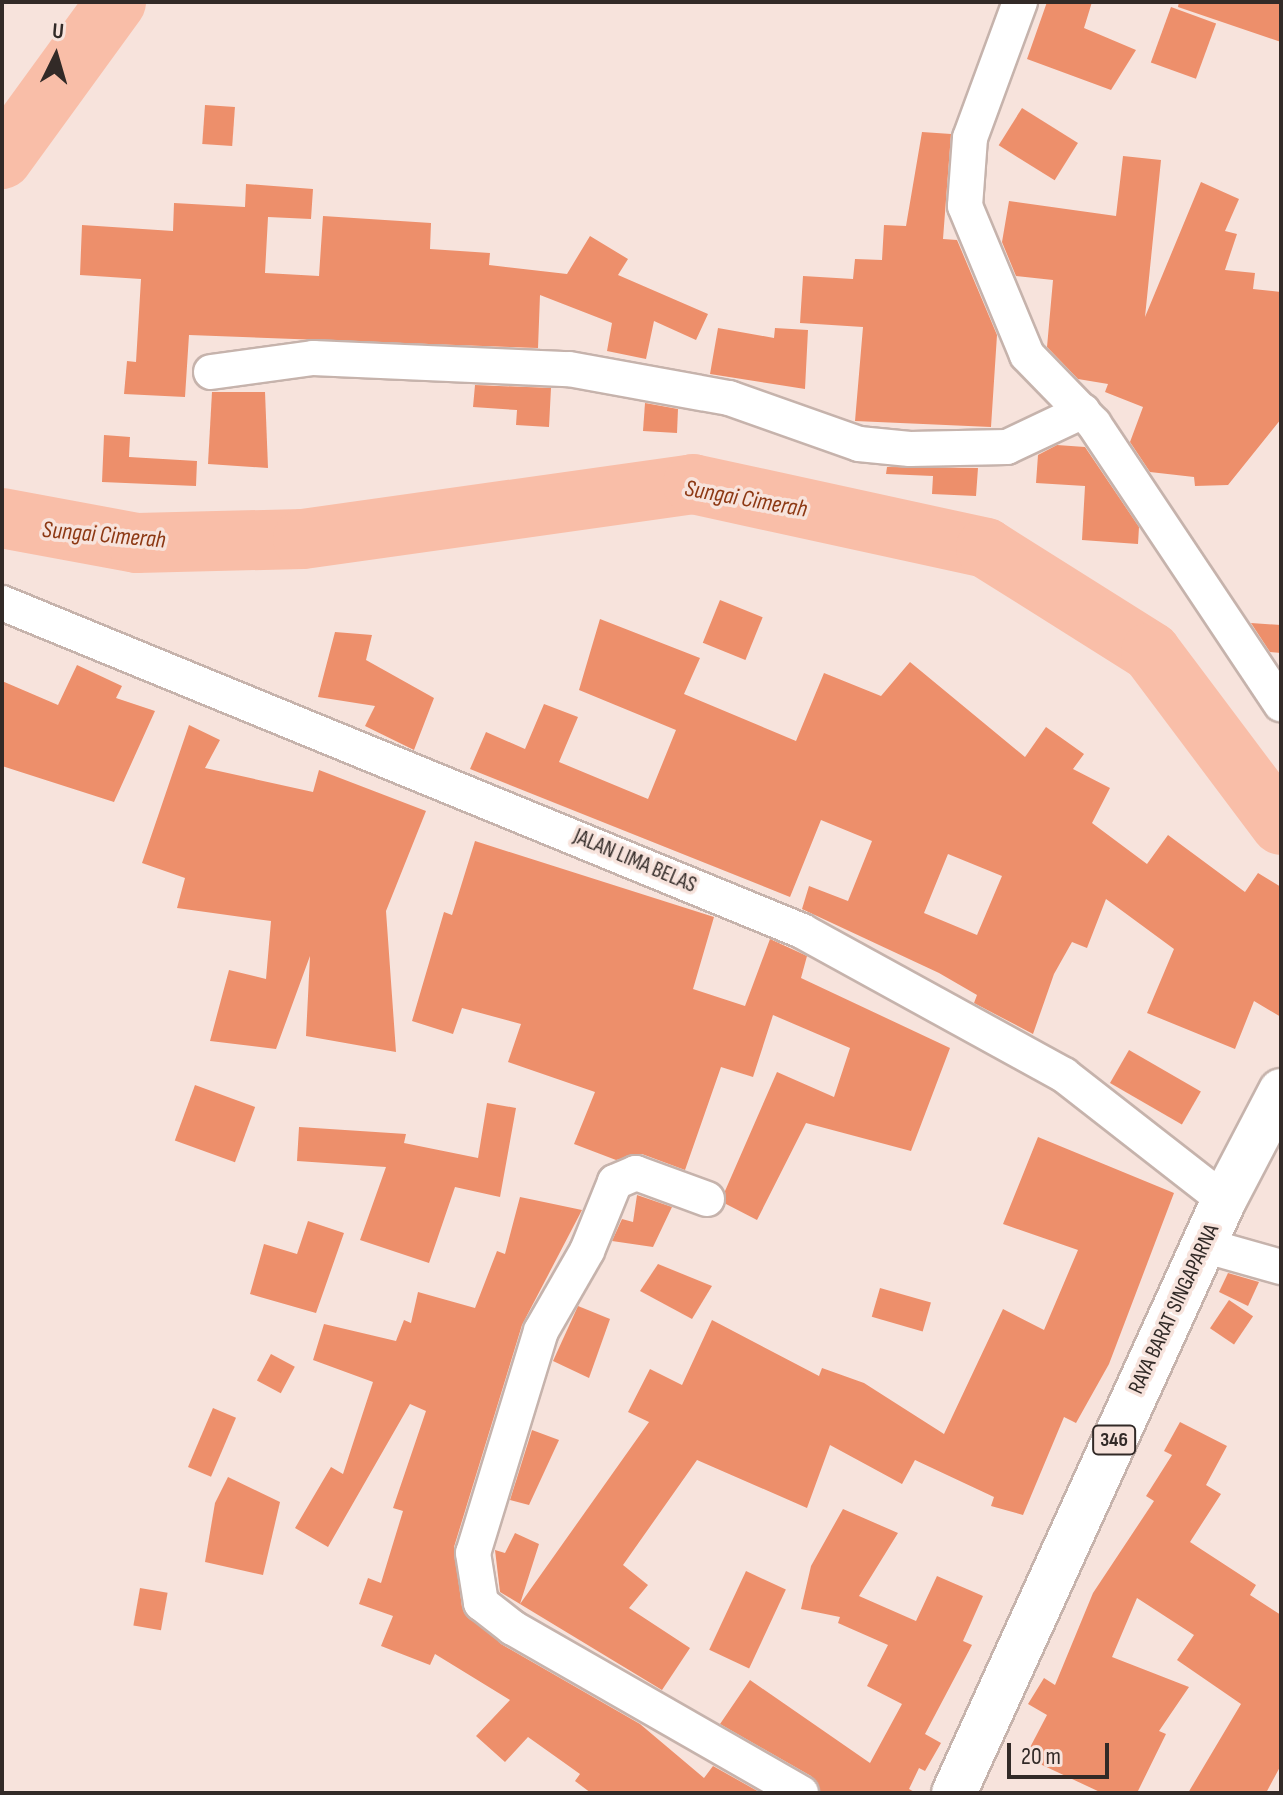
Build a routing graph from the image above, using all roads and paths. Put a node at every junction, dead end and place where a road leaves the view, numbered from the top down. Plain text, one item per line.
1 (1020, 2) edge
2 (211, 372) dead end
3 (1083, 411) junction
4 (2, 603) edge
5 (1281, 704) edge
6 (1281, 1091) edge
7 (707, 1199) dead end
8 (1224, 1200) junction
9 (1203, 1245) junction
10 (1281, 1267) edge
11 (801, 1793) edge
12 (954, 1793) edge

1 - 3 street
2 - 3 street
3 - 5 street
4 - 8 street, JALAN LIMA BELAS
6 - 8 main road, RAYA BARAT SINGAPARNA / 346
7 - 11 street
8 - 9 main road, RAYA BARAT SINGAPARNA / 346
9 - 10 street
9 - 12 main road, RAYA BARAT SINGAPARNA / 346

